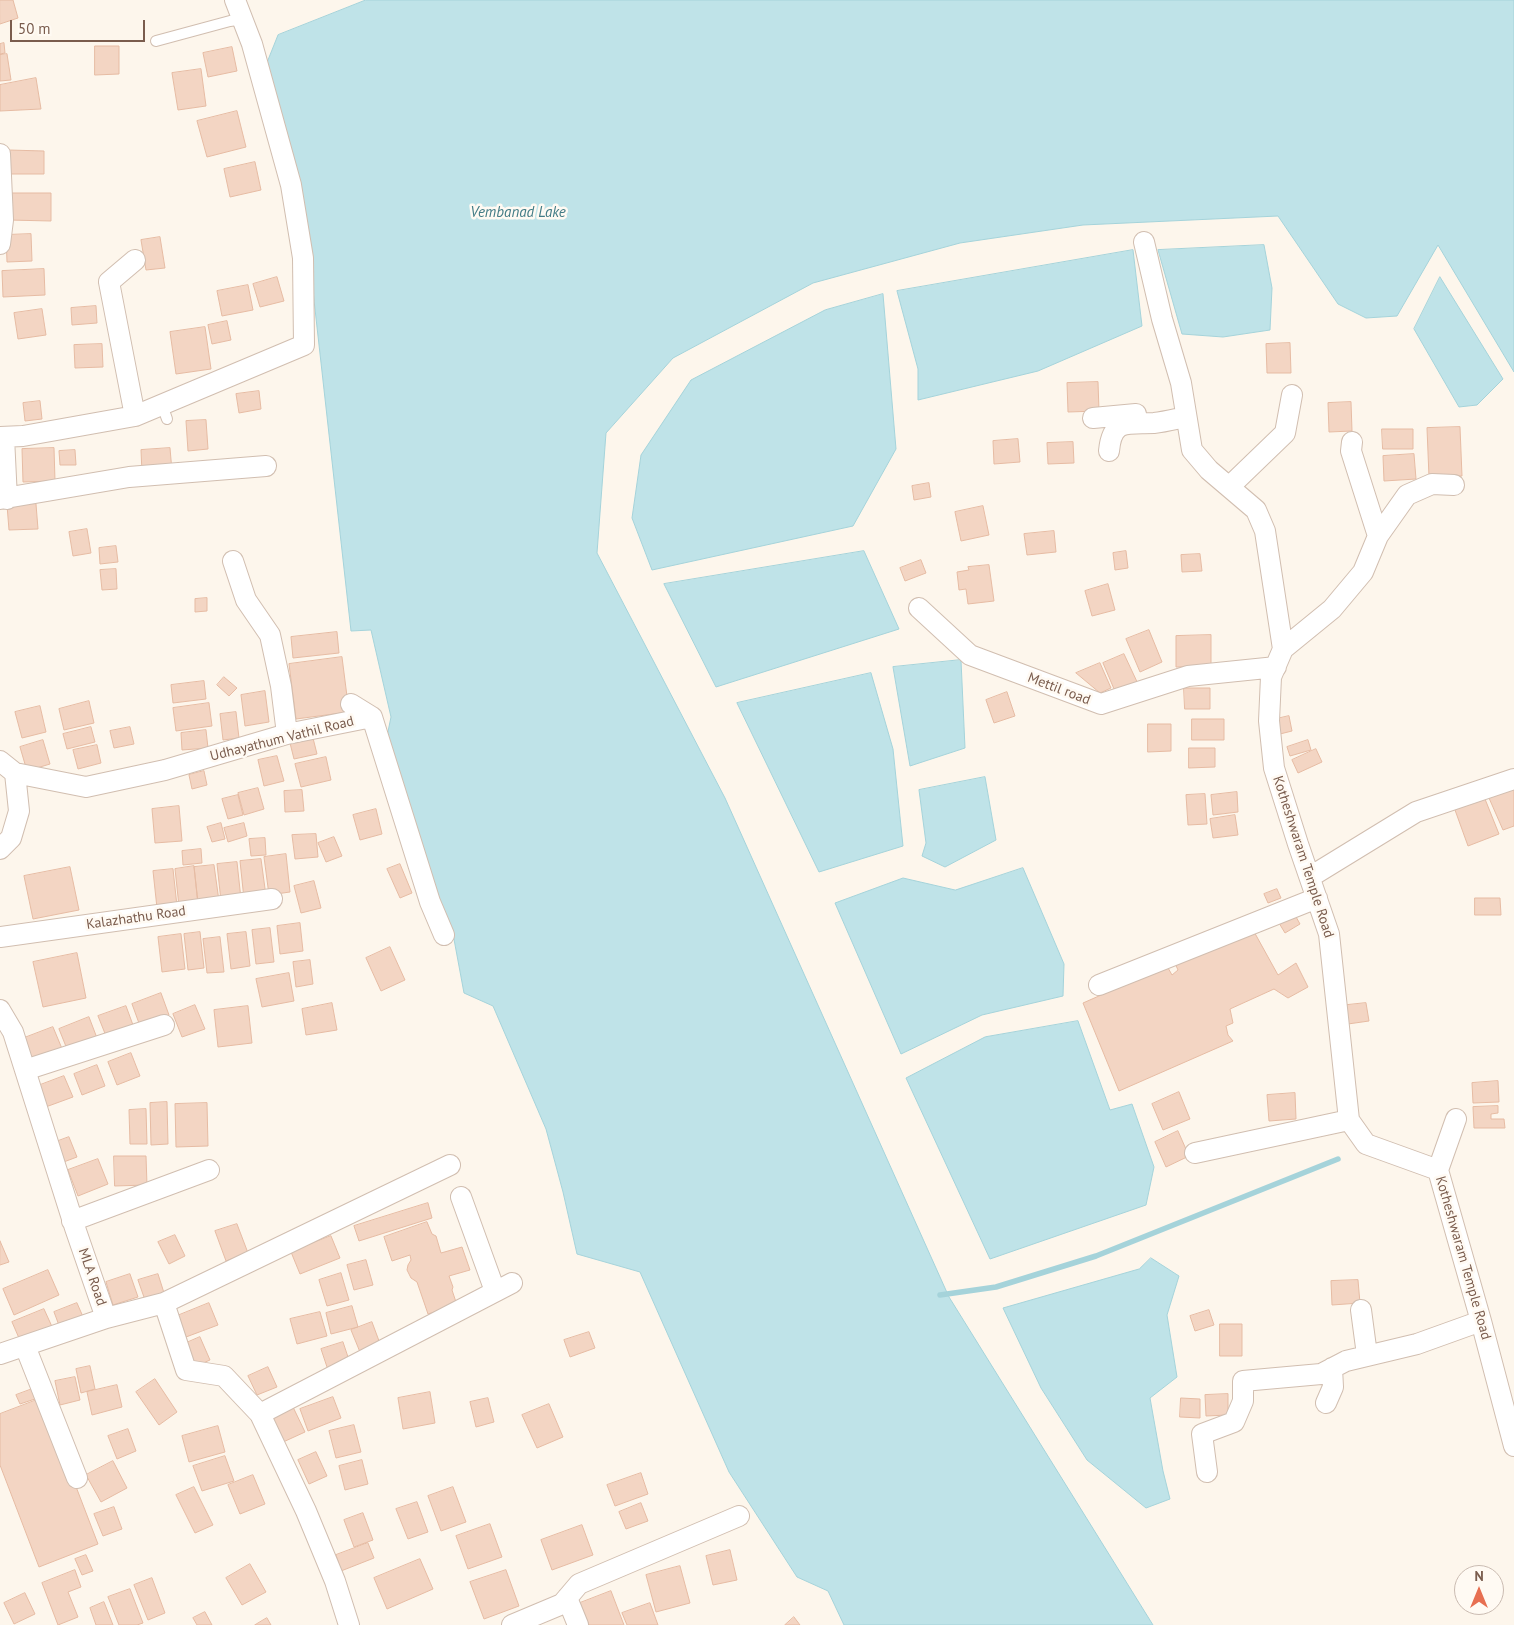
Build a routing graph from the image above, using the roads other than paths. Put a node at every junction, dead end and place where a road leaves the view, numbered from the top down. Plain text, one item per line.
1 (235, 0) edge
2 (243, 19) junction
3 (156, 41) dead end
4 (0, 154) edge
5 (1144, 242) dead end
6 (0, 244) edge
7 (135, 260) dead end
8 (1292, 396) dead end
9 (1185, 413) junction
10 (135, 416) junction
11 (1093, 418) dead end
12 (2, 437) edge
13 (1352, 442) dead end
14 (1109, 452) dead end
15 (266, 466) dead end
16 (1454, 485) dead end
17 (1229, 486) junction
18 (4, 499) edge
19 (1378, 536) junction
20 (233, 561) dead end
21 (919, 608) dead end
22 (1280, 658) junction
23 (351, 704) dead end
24 (372, 717) junction
25 (288, 734) junction
26 (8, 767) edge
27 (1514, 779) edge
28 (0, 849) edge
29 (1310, 877) junction
30 (1317, 898) junction
31 (272, 899) dead end
32 (444, 935) dead end
33 (0, 937) edge
34 (1099, 985) dead end
35 (0, 1010) edge
36 (164, 1025) dead end
37 (8, 1045) edge
38 (24, 1070) junction
39 (1456, 1119) dead end
40 (1349, 1120) junction
41 (1195, 1153) dead end
42 (450, 1165) dead end
43 (209, 1170) dead end
44 (1438, 1170) junction
45 (461, 1197) dead end
46 (72, 1221) junction
47 (164, 1303) junction
48 (1361, 1310) dead end
49 (106, 1318) junction
50 (1481, 1321) junction
51 (24, 1346) junction
52 (0, 1354) edge
53 (1367, 1355) junction
54 (1332, 1368) junction
55 (1326, 1403) dead end
56 (260, 1414) junction
57 (1513, 1438) edge
58 (1208, 1472) dead end
59 (77, 1478) dead end
60 (740, 1516) dead end
61 (567, 1598) junction
62 (349, 1625) edge
63 (512, 1625) edge
64 (578, 1625) edge

1 - 2 street
2 - 3 lane
2 - 10 street
4 - 6 street
5 - 9 street, Kotheshwaram Temple Road
7 - 10 street
8 - 17 street
9 - 11 street
9 - 14 street
9 - 17 street, Kotheshwaram Temple Road
10 - 12 street
12 - 18 street
13 - 19 street
15 - 18 street
16 - 19 street
17 - 22 street, Kotheshwaram Temple Road
19 - 22 street
20 - 25 street
21 - 22 street, Mettil road
22 - 29 street, Kotheshwaram Temple Road
23 - 24 street
24 - 25 street, Udhayathum Vathil Road
24 - 32 street, Udhayathum Vathil Road
25 - 26 street, Udhayathum Vathil Road
26 - 28 street
27 - 29 street
29 - 30 street, Kotheshwaram Temple Road
30 - 34 street
30 - 40 street, Kotheshwaram Temple Road
31 - 33 street, Kalazhathu Road
35 - 37 street, MLA Road
36 - 38 street
37 - 38 street, MLA Road
38 - 46 street, MLA Road
39 - 44 street
40 - 41 street
40 - 44 street, Kotheshwaram Temple Road
42 - 47 street, MLA Road
43 - 46 street
44 - 50 street, Kotheshwaram Temple Road
45 - 56 street
46 - 49 street, MLA Road
47 - 49 street, MLA Road
47 - 56 street
48 - 53 street
49 - 51 street
50 - 53 street
50 - 57 street, Kotheshwaram Temple Road
51 - 52 street
51 - 59 street
53 - 54 street
54 - 55 street
54 - 58 street
56 - 62 street
60 - 61 street
61 - 63 street
61 - 64 street

